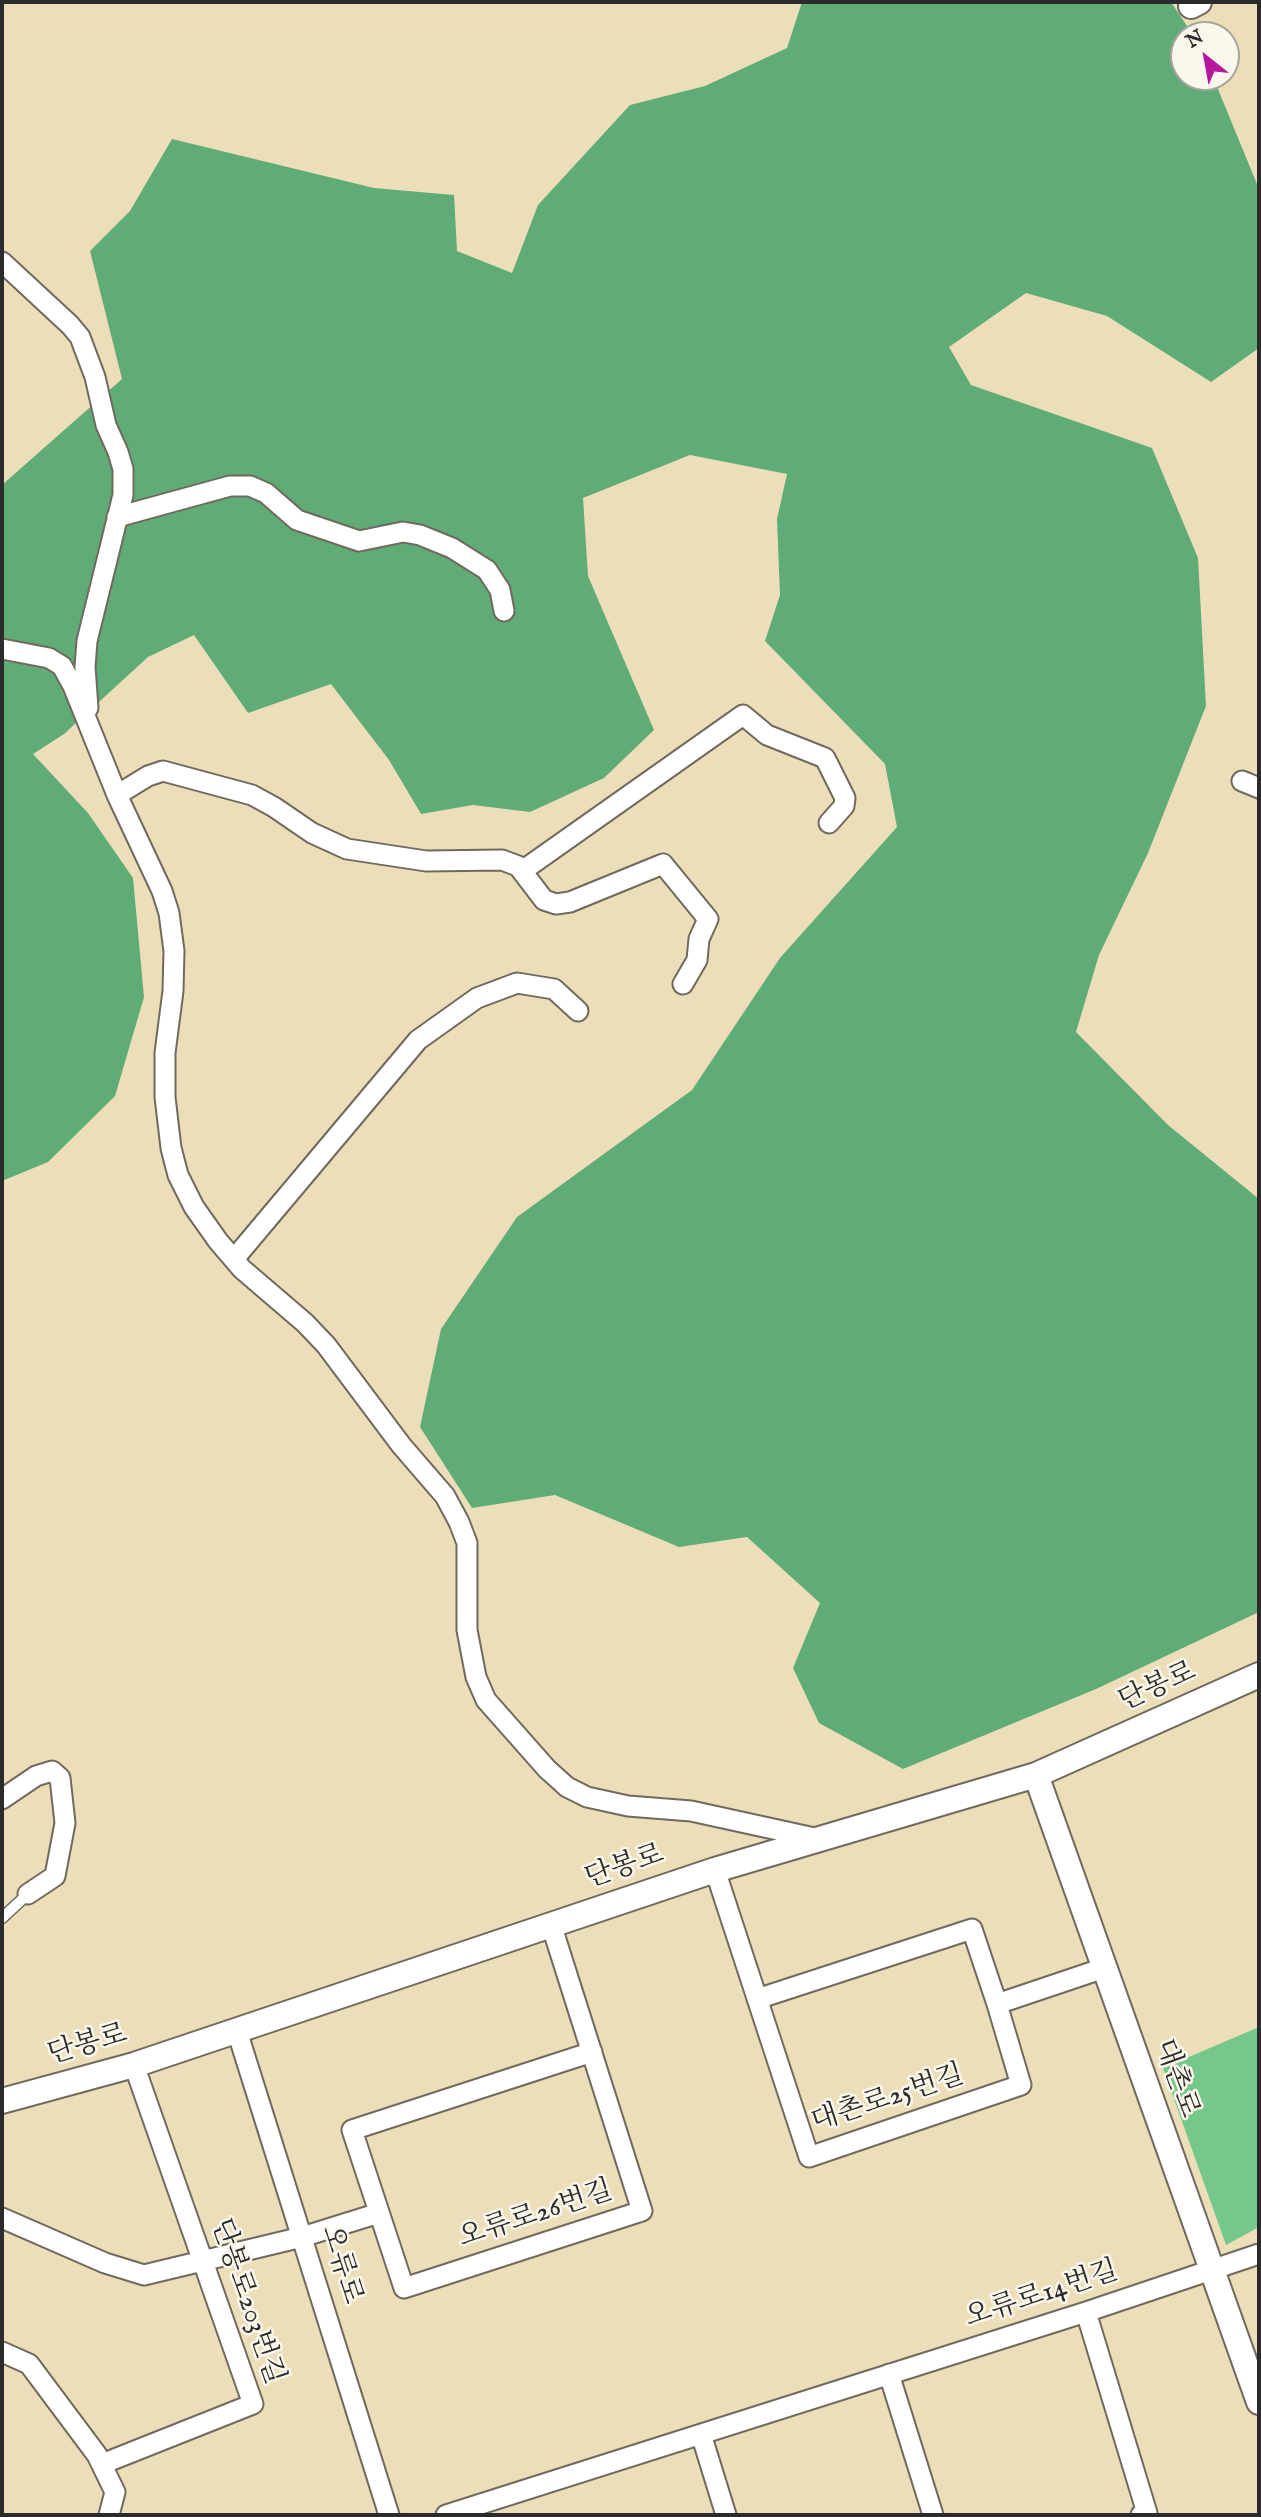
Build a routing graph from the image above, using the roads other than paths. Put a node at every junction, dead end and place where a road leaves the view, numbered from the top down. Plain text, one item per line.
1 (2, 262) edge
2 (117, 517) junction
3 (504, 611) dead end
4 (2, 649) edge
5 (89, 723) junction
6 (117, 794) junction
7 (829, 823) dead end
8 (522, 871) junction
9 (683, 984) dead end
10 (578, 1011) dead end
11 (234, 1259) junction
12 (1259, 1675) edge
13 (1036, 1775) junction
14 (2, 1799) edge
15 (819, 1839) junction
16 (715, 1870) junction
17 (29, 1894) joint
18 (2, 1918) edge
19 (551, 1924) junction
20 (1104, 1968) junction
21 (757, 1999) junction
22 (997, 2004) junction
23 (237, 2031) junction
24 (592, 2052) junction
25 (134, 2065) junction
26 (7, 2096) edge
27 (379, 2213) junction
28 (2, 2218) edge
29 (302, 2238) junction
30 (1259, 2254) edge
31 (203, 2261) junction
32 (1212, 2270) junction
33 (1086, 2312) junction
34 (2, 2352) edge
35 (889, 2374) junction
36 (1259, 2402) edge
37 (701, 2434) junction
38 (102, 2464) junction
39 (501, 2507) edge
40 (109, 2515) edge
41 (389, 2515) edge
42 (446, 2515) edge
43 (726, 2515) edge
44 (933, 2515) edge
45 (1141, 2515) edge

1 - 2 street
2 - 3 street
2 - 5 street
4 - 5 street
5 - 6 street
6 - 8 street
6 - 11 street
7 - 8 street
8 - 9 street
10 - 11 street
11 - 15 street
12 - 13 street, 단봉로
13 - 15 street, 단봉로
13 - 20 street, 대촌로
14 - 17 street
15 - 16 street, 단봉로
16 - 19 street, 단봉로
16 - 21 street, 대촌로25번길
17 - 18 lane
19 - 23 street, 단봉로
19 - 24 street, 오류로26번길
20 - 22 street
20 - 32 street, 대촌로
21 - 22 street, 대촌로25번길
21 - 22 street, 대촌로25번길
23 - 25 street, 단봉로
23 - 29 street, 오류로
24 - 27 street, 오류로26번길
24 - 27 street, 오류로26번길
25 - 26 street, 단봉로
25 - 31 street, 단봉로203번길
27 - 29 street
28 - 31 street
29 - 31 street
29 - 41 street, 오류로
30 - 32 street, 오류로14번길
31 - 38 street, 단봉로203번길
32 - 33 street, 오류로14번길
32 - 36 street, 대촌로
33 - 35 street, 오류로14번길
33 - 45 street
34 - 38 street
35 - 37 street, 오류로14번길
35 - 44 street
37 - 39 street, 오류로14번길
37 - 43 street
38 - 40 street
39 - 42 street, 오류로14번길

